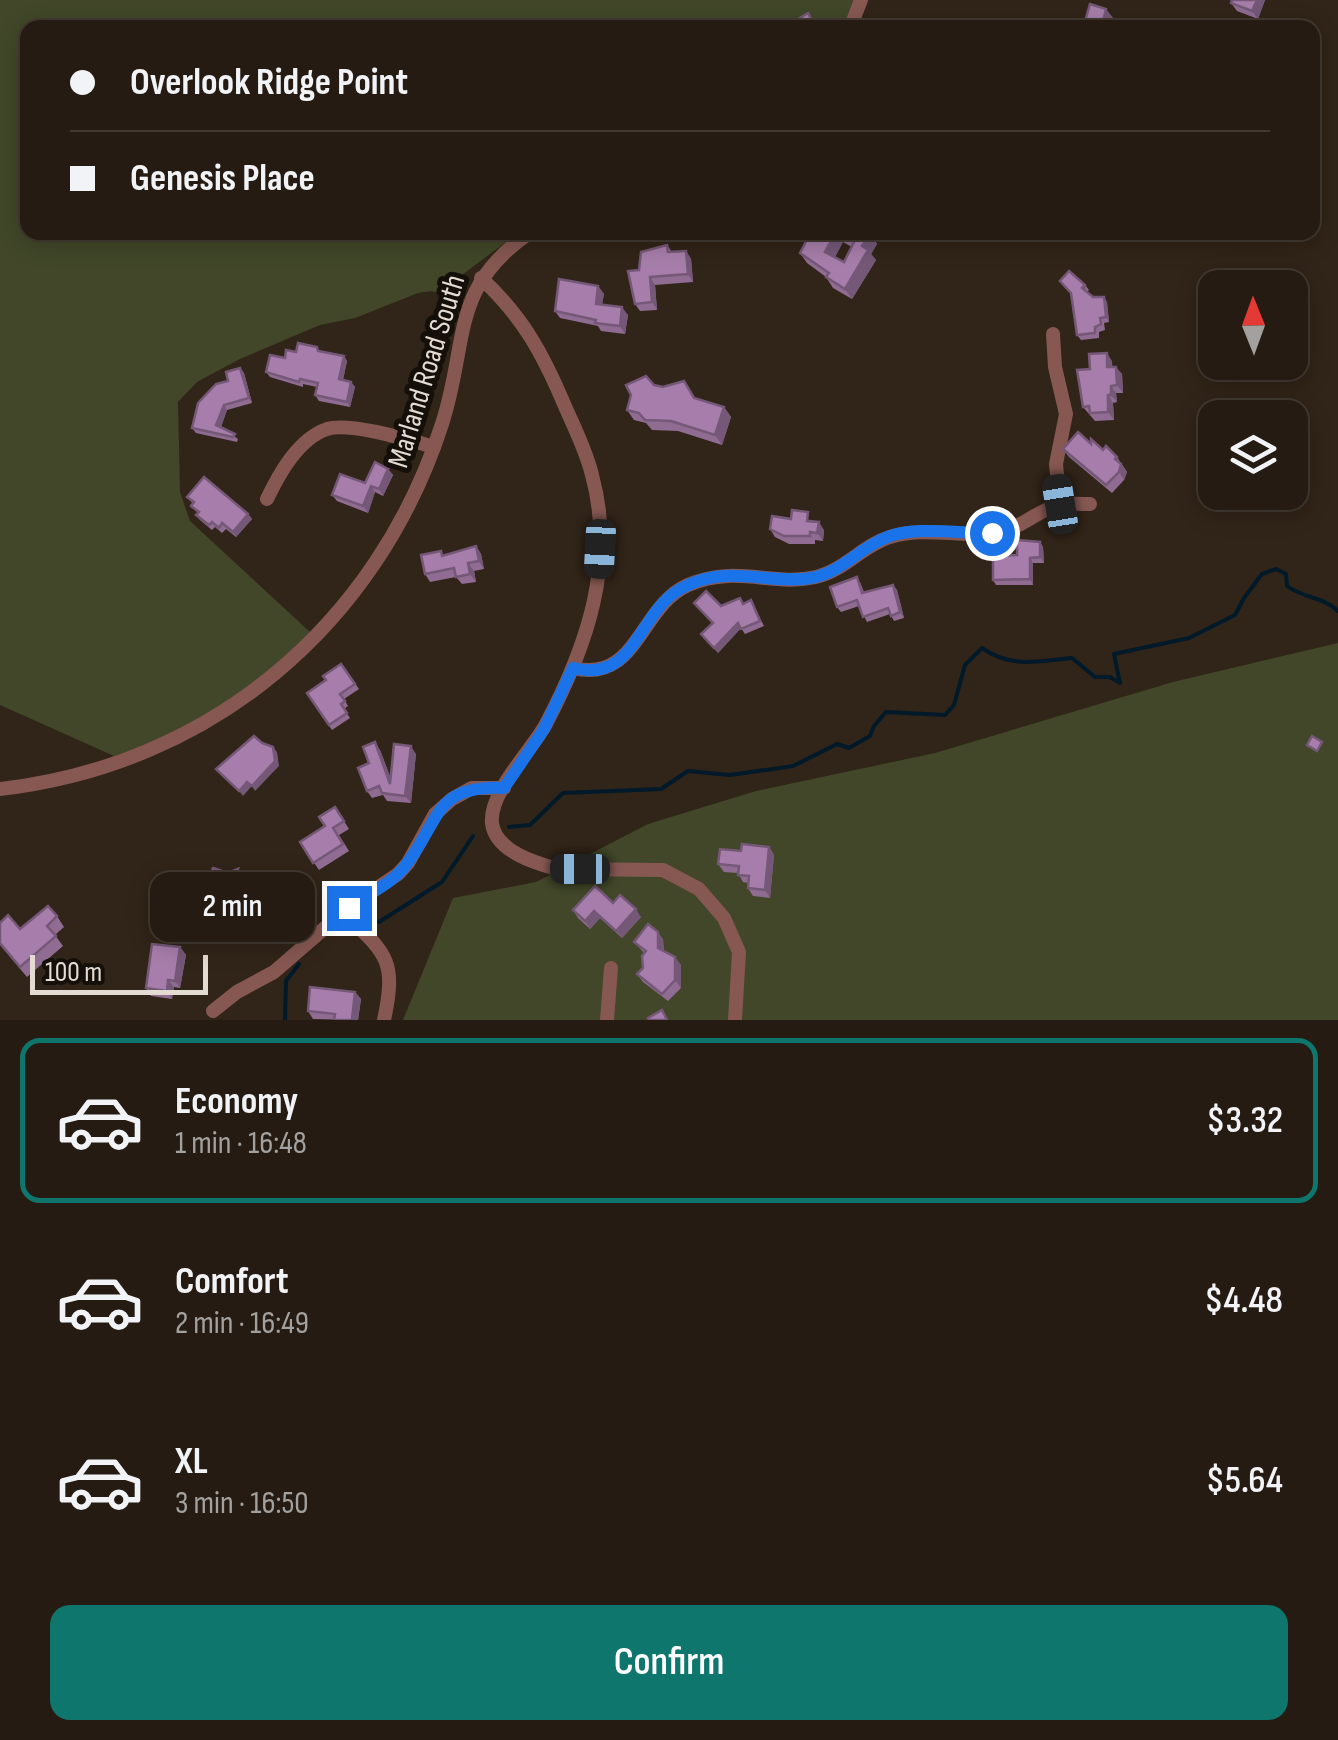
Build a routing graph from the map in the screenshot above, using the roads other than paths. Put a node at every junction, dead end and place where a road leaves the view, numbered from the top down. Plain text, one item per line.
1 (520, 240) edge
2 (481, 278) junction
3 (1053, 334) dead end
4 (434, 447) junction
5 (267, 499) dead end
6 (1060, 504) junction
7 (1090, 504) dead end
8 (573, 668) junction
9 (504, 788) junction
10 (0, 789) edge
11 (344, 913) junction
12 (610, 968) dead end
13 (213, 1011) dead end
14 (384, 1020) edge
15 (607, 1020) edge
16 (735, 1020) edge

1 - 2 street, Marland Road South
2 - 4 street, Marland Road South
2 - 8 street
3 - 6 street
4 - 5 street
4 - 10 street, Marland Road South
6 - 7 street
6 - 8 street
8 - 9 street
9 - 11 street
9 - 16 street
11 - 13 street
11 - 14 street
12 - 15 street

